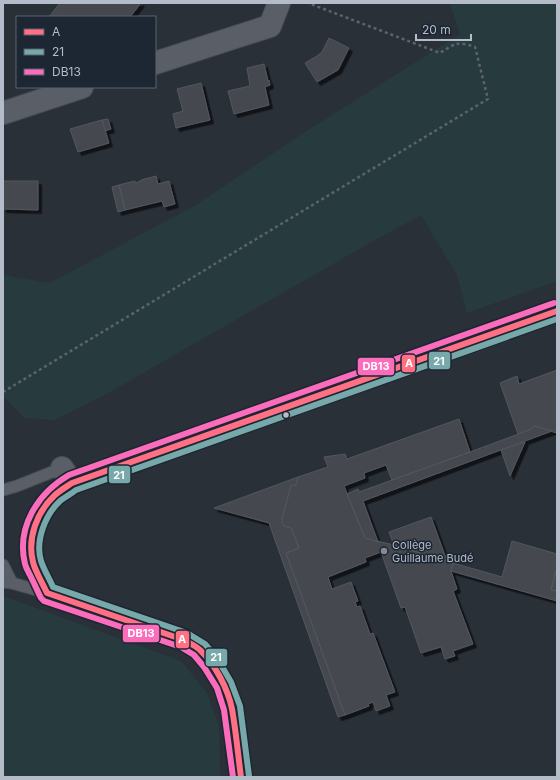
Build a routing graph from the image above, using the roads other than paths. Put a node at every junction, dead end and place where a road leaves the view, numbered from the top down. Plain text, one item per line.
1 (279, 3) edge
2 (156, 63) edge
3 (79, 88) edge
4 (3, 113) edge
5 (557, 311) edge
6 (67, 476) junction
7 (3, 490) edge
8 (3, 565) edge
9 (8, 582) edge
10 (47, 593) junction
11 (240, 769) dead end

1 - 2 street
3 - 4 street
5 - 6 street
6 - 7 lane
6 - 10 lane
8 - 9 lane
9 - 10 lane
10 - 11 lane

